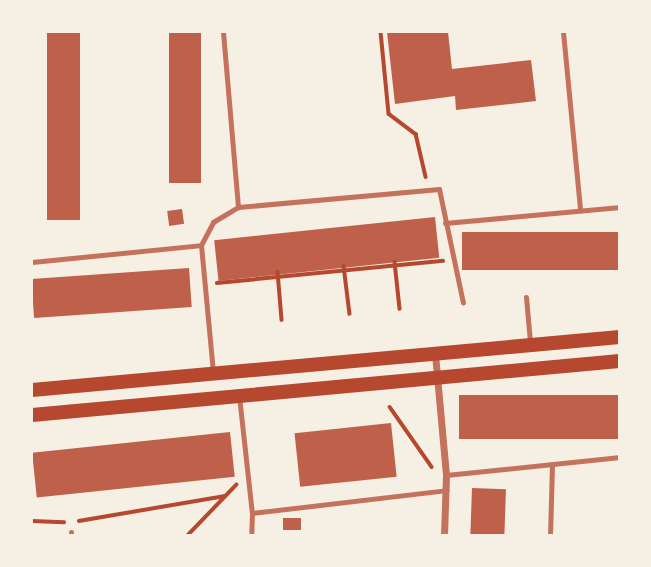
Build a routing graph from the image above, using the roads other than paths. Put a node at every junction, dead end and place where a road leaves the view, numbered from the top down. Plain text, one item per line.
1 (223, 32) edge
2 (563, 32) edge
3 (238, 207) junction
4 (620, 207) edge
5 (580, 210) junction
6 (445, 223) junction
7 (201, 245) junction
8 (32, 262) edge
9 (526, 297) dead end
10 (463, 303) dead end
11 (620, 337) edge
12 (530, 345) junction
13 (435, 354) junction
14 (620, 361) edge
15 (213, 374) junction
16 (437, 378) junction
17 (32, 390) edge
18 (239, 396) junction
19 (32, 415) edge
20 (620, 457) edge
21 (552, 464) junction
22 (446, 475) junction
23 (447, 490) junction
24 (253, 513) junction
25 (251, 536) edge
26 (444, 536) edge
27 (550, 536) edge

1 - 3 lane
2 - 5 lane
3 - 6 lane
3 - 7 lane
4 - 5 lane
5 - 6 lane
6 - 10 lane
7 - 8 lane
7 - 15 lane
9 - 12 lane
11 - 12 main road
12 - 13 main road
13 - 15 main road
13 - 16 street
14 - 16 main road
15 - 17 main road
16 - 18 main road
16 - 22 street
18 - 19 main road
18 - 24 lane
20 - 21 lane
21 - 22 lane
21 - 27 lane
22 - 23 street
23 - 24 lane
23 - 26 street
24 - 25 lane

